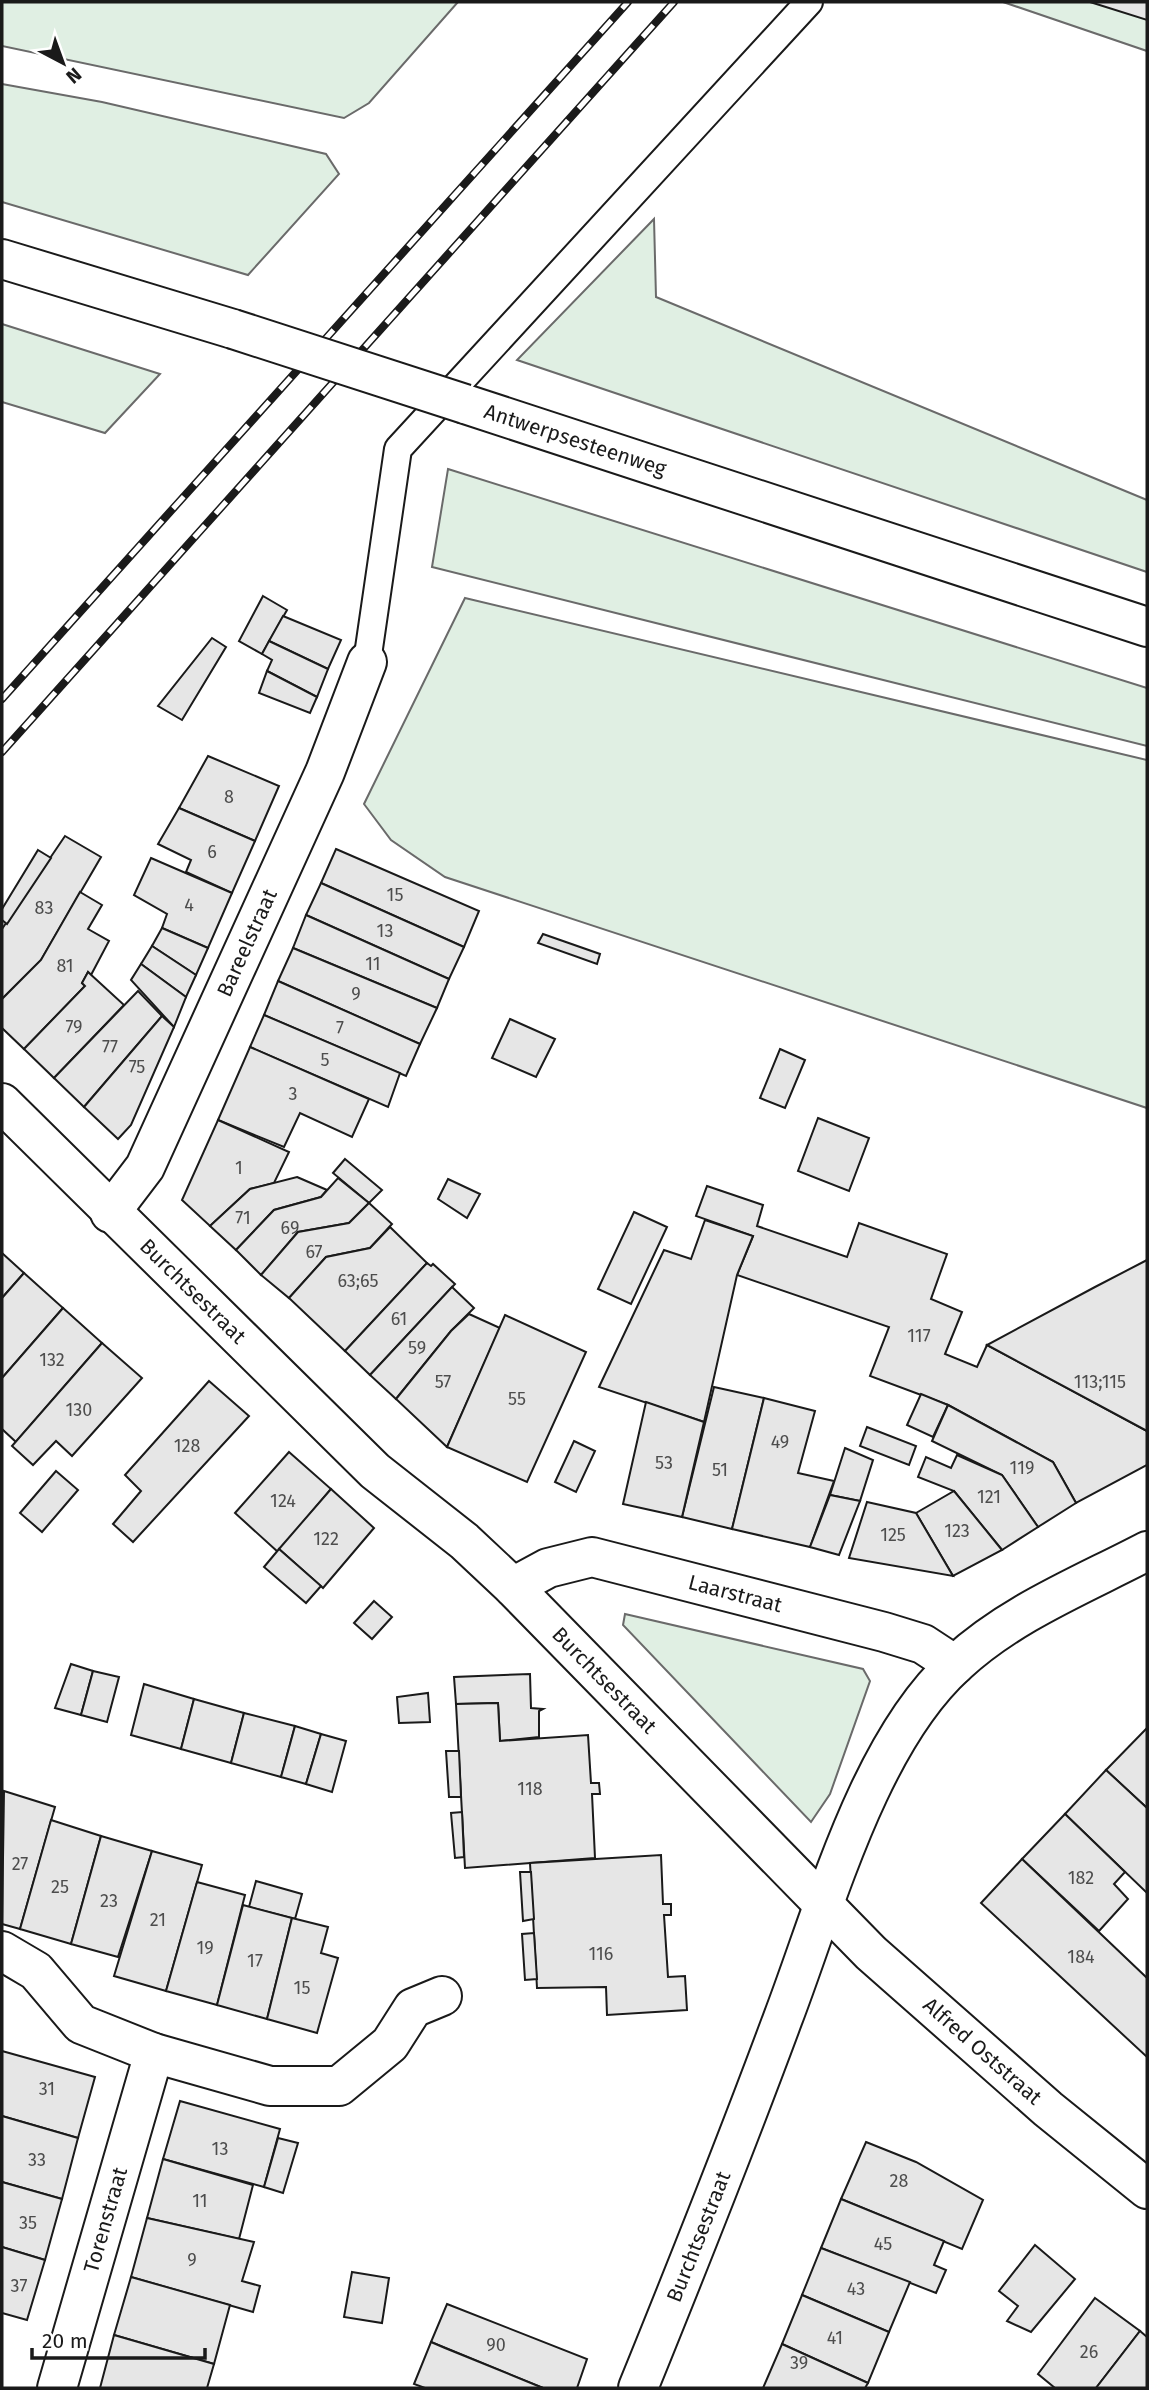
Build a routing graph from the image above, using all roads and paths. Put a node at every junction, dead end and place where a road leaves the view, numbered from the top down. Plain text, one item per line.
1 (809, 2) edge
2 (2, 259) edge
3 (1147, 627) edge
4 (368, 662) joint
5 (2, 1103) edge
6 (110, 1213) junction
7 (1147, 1551) edge
8 (513, 1587) junction
9 (955, 1665) junction
10 (826, 1905) junction
11 (2, 1951) edge
12 (442, 1996) dead end
13 (154, 2053) junction
14 (1147, 2189) edge
15 (57, 2388) edge
16 (638, 2388) edge

1 - 4 lane
2 - 3 street, Antwerpsesteenweg, bridge
4 - 6 street, Bareelstraat
5 - 6 street, Burchtsestraat
6 - 8 street, Burchtsestraat
7 - 9 street
8 - 9 street, Laarstraat
8 - 10 street, Burchtsestraat
9 - 10 street
10 - 14 street, Alfred Oststraat
10 - 16 street, Burchtsestraat
11 - 13 street
12 - 13 street
13 - 15 street, Torenstraat

